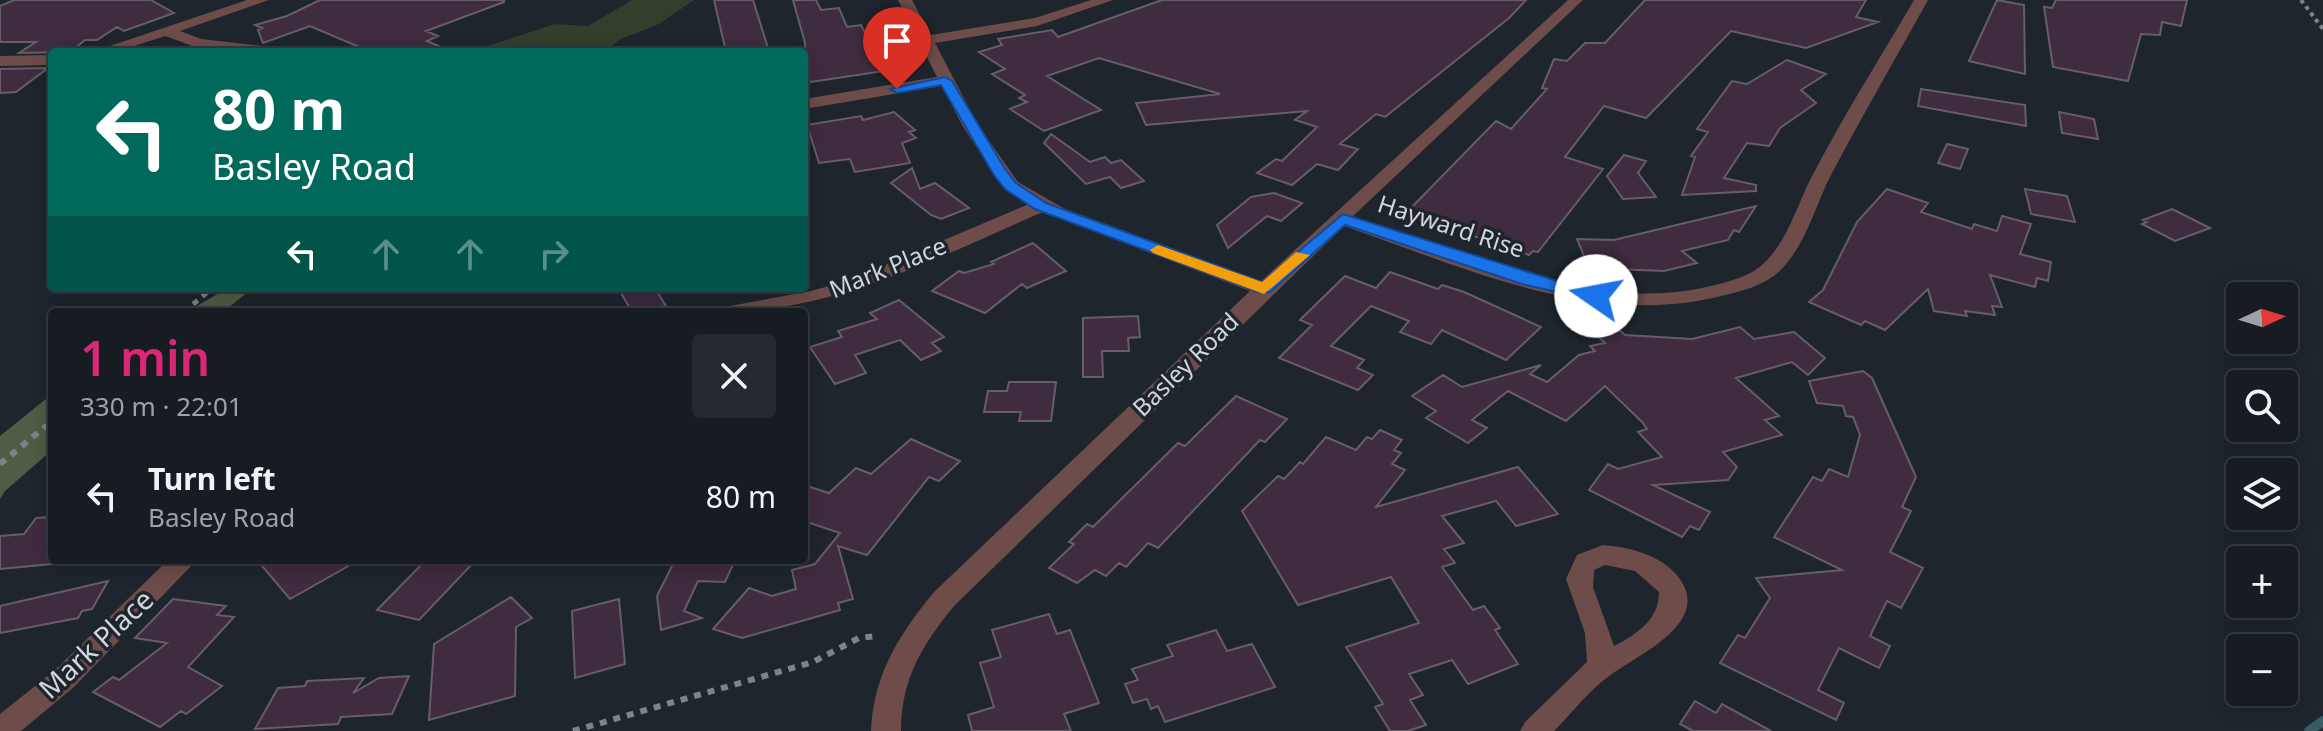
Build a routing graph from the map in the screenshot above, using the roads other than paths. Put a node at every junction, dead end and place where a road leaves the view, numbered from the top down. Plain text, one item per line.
1 (262, 0) edge
2 (905, 0) edge
3 (1106, 0) edge
4 (1576, 0) edge
5 (1921, 0) edge
6 (168, 32) junction
7 (926, 40) junction
8 (114, 48) edge
9 (239, 48) edge
10 (48, 60) edge
11 (0, 61) edge
12 (945, 81) junction
13 (808, 103) edge
14 (1041, 206) junction
15 (1343, 219) junction
16 (1264, 289) junction
17 (752, 308) edge
18 (180, 564) edge
19 (1601, 666) dead end
20 (6, 726) dead end
21 (886, 731) edge
22 (1535, 731) edge

1 - 6 street
2 - 7 street
3 - 7 street
4 - 15 street, Basley Road
5 - 15 street, Hayward Rise
6 - 8 street
6 - 9 street
7 - 12 street
10 - 11 street
12 - 13 street
12 - 14 street
14 - 16 street
14 - 17 street, Mark Place
15 - 16 street, Basley Road
16 - 21 street, Basley Road
18 - 20 street, Mark Place
19 - 22 street

